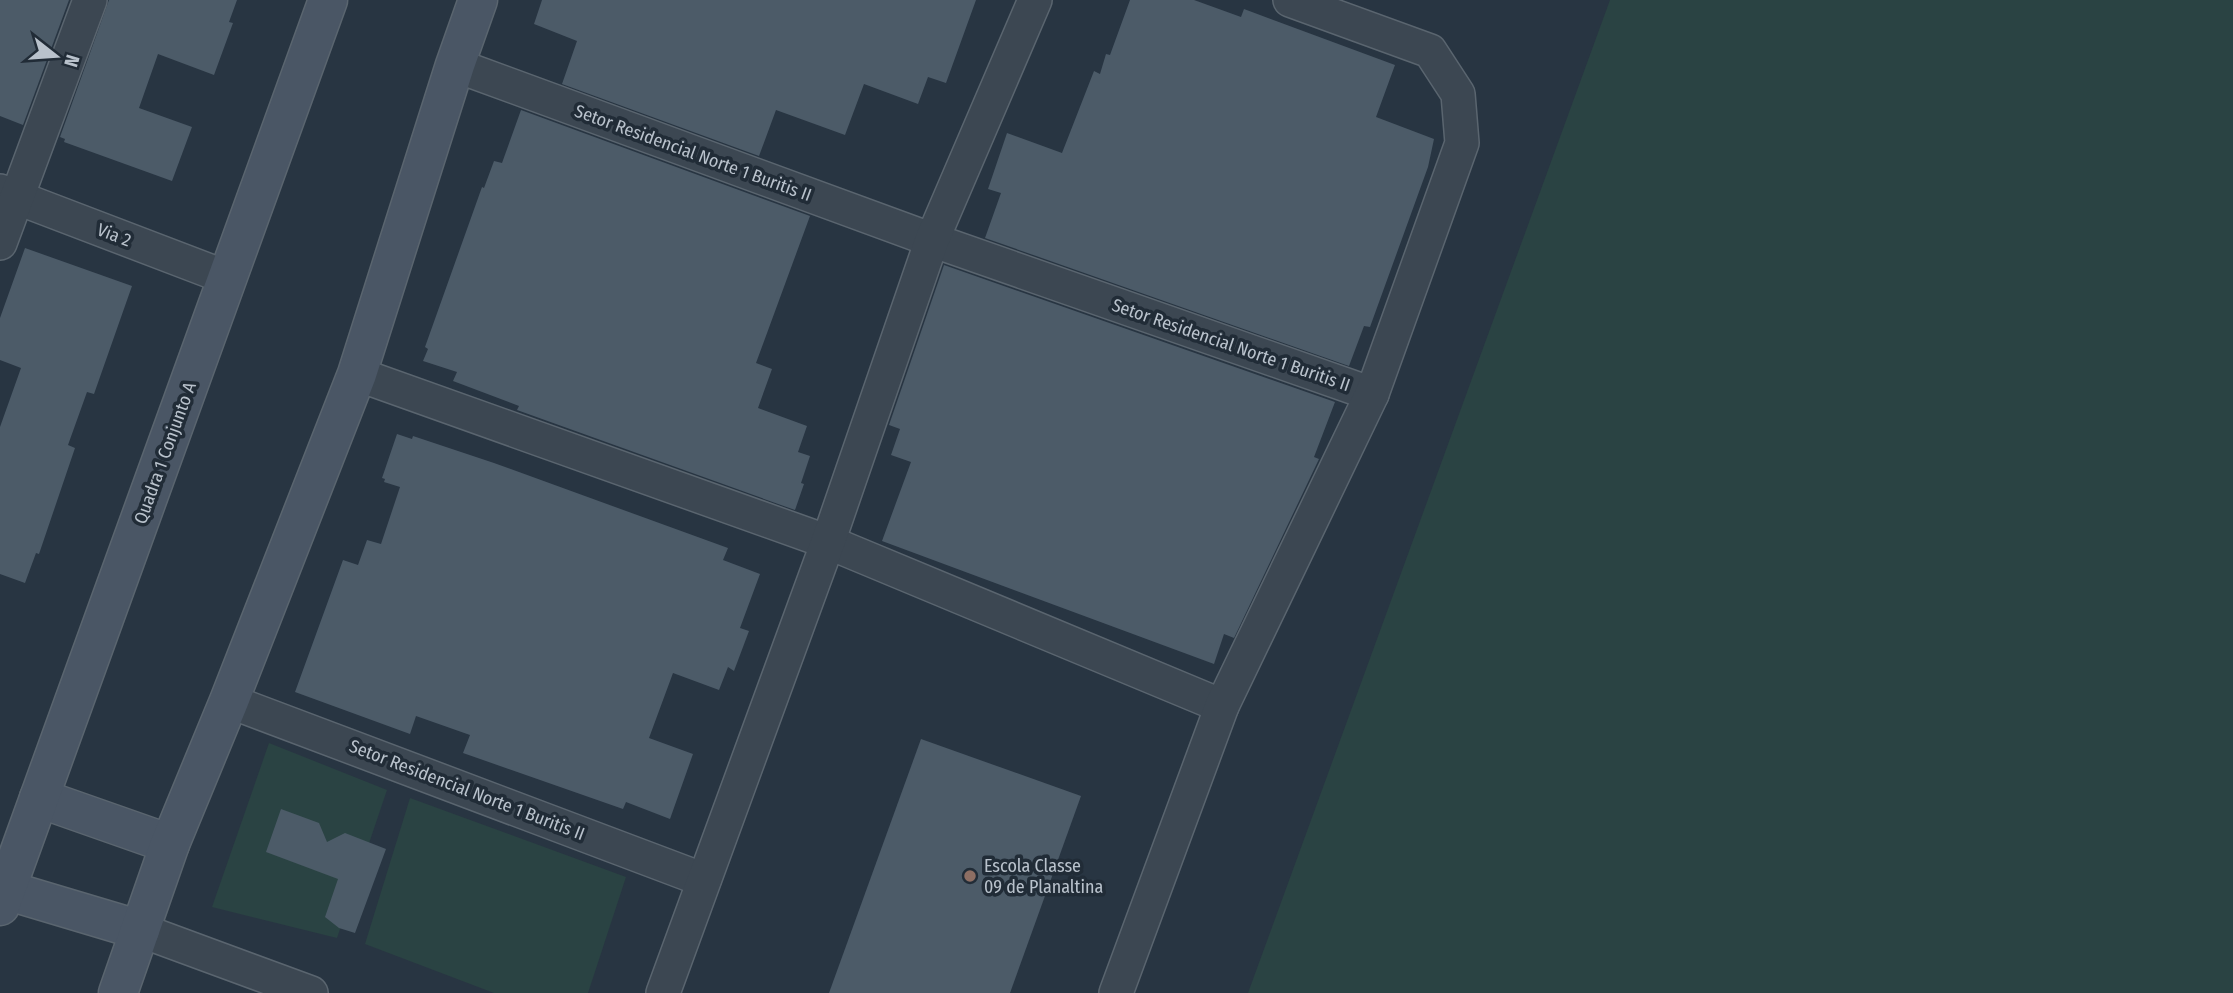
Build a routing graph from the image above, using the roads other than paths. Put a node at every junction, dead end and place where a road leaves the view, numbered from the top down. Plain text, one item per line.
1 (90, 0) edge
2 (328, 0) edge
3 (478, 0) edge
4 (1035, 0) edge
5 (1290, 0) edge
6 (455, 65) junction
7 (8, 194) edge
8 (932, 240) junction
9 (0, 243) edge
10 (228, 278) junction
11 (357, 374) junction
12 (1372, 394) junction
13 (828, 542) junction
14 (229, 701) junction
15 (1222, 706) junction
16 (39, 798) junction
17 (170, 844) junction
18 (704, 880) junction
19 (3, 898) edge
20 (140, 930) junction
21 (118, 993) edge
22 (311, 993) edge
23 (663, 993) edge
24 (1116, 993) edge

1 - 7 street
2 - 10 street, Quadra 1 Conjunto A
3 - 6 street
4 - 8 street
5 - 12 street, Setor Residencial Norte 1 Buritis II
6 - 8 street, Setor Residencial Norte 1 Buritis II
6 - 11 street
7 - 9 street
7 - 10 street, Via 2
8 - 12 street, Setor Residencial Norte 1 Buritis II
8 - 13 street
10 - 16 street, Quadra 1 Conjunto A
11 - 13 street
11 - 14 street
12 - 15 street, Setor Residencial Norte 1 Buritis II
13 - 15 street
13 - 18 street
14 - 17 street
14 - 18 street, Setor Residencial Norte 1 Buritis II
15 - 24 street, Setor Residencial Norte 1 Buritis II
16 - 17 street
16 - 19 street, Quadra 1 Conjunto A
17 - 20 street
18 - 23 street
19 - 20 street
20 - 21 street
20 - 22 street

